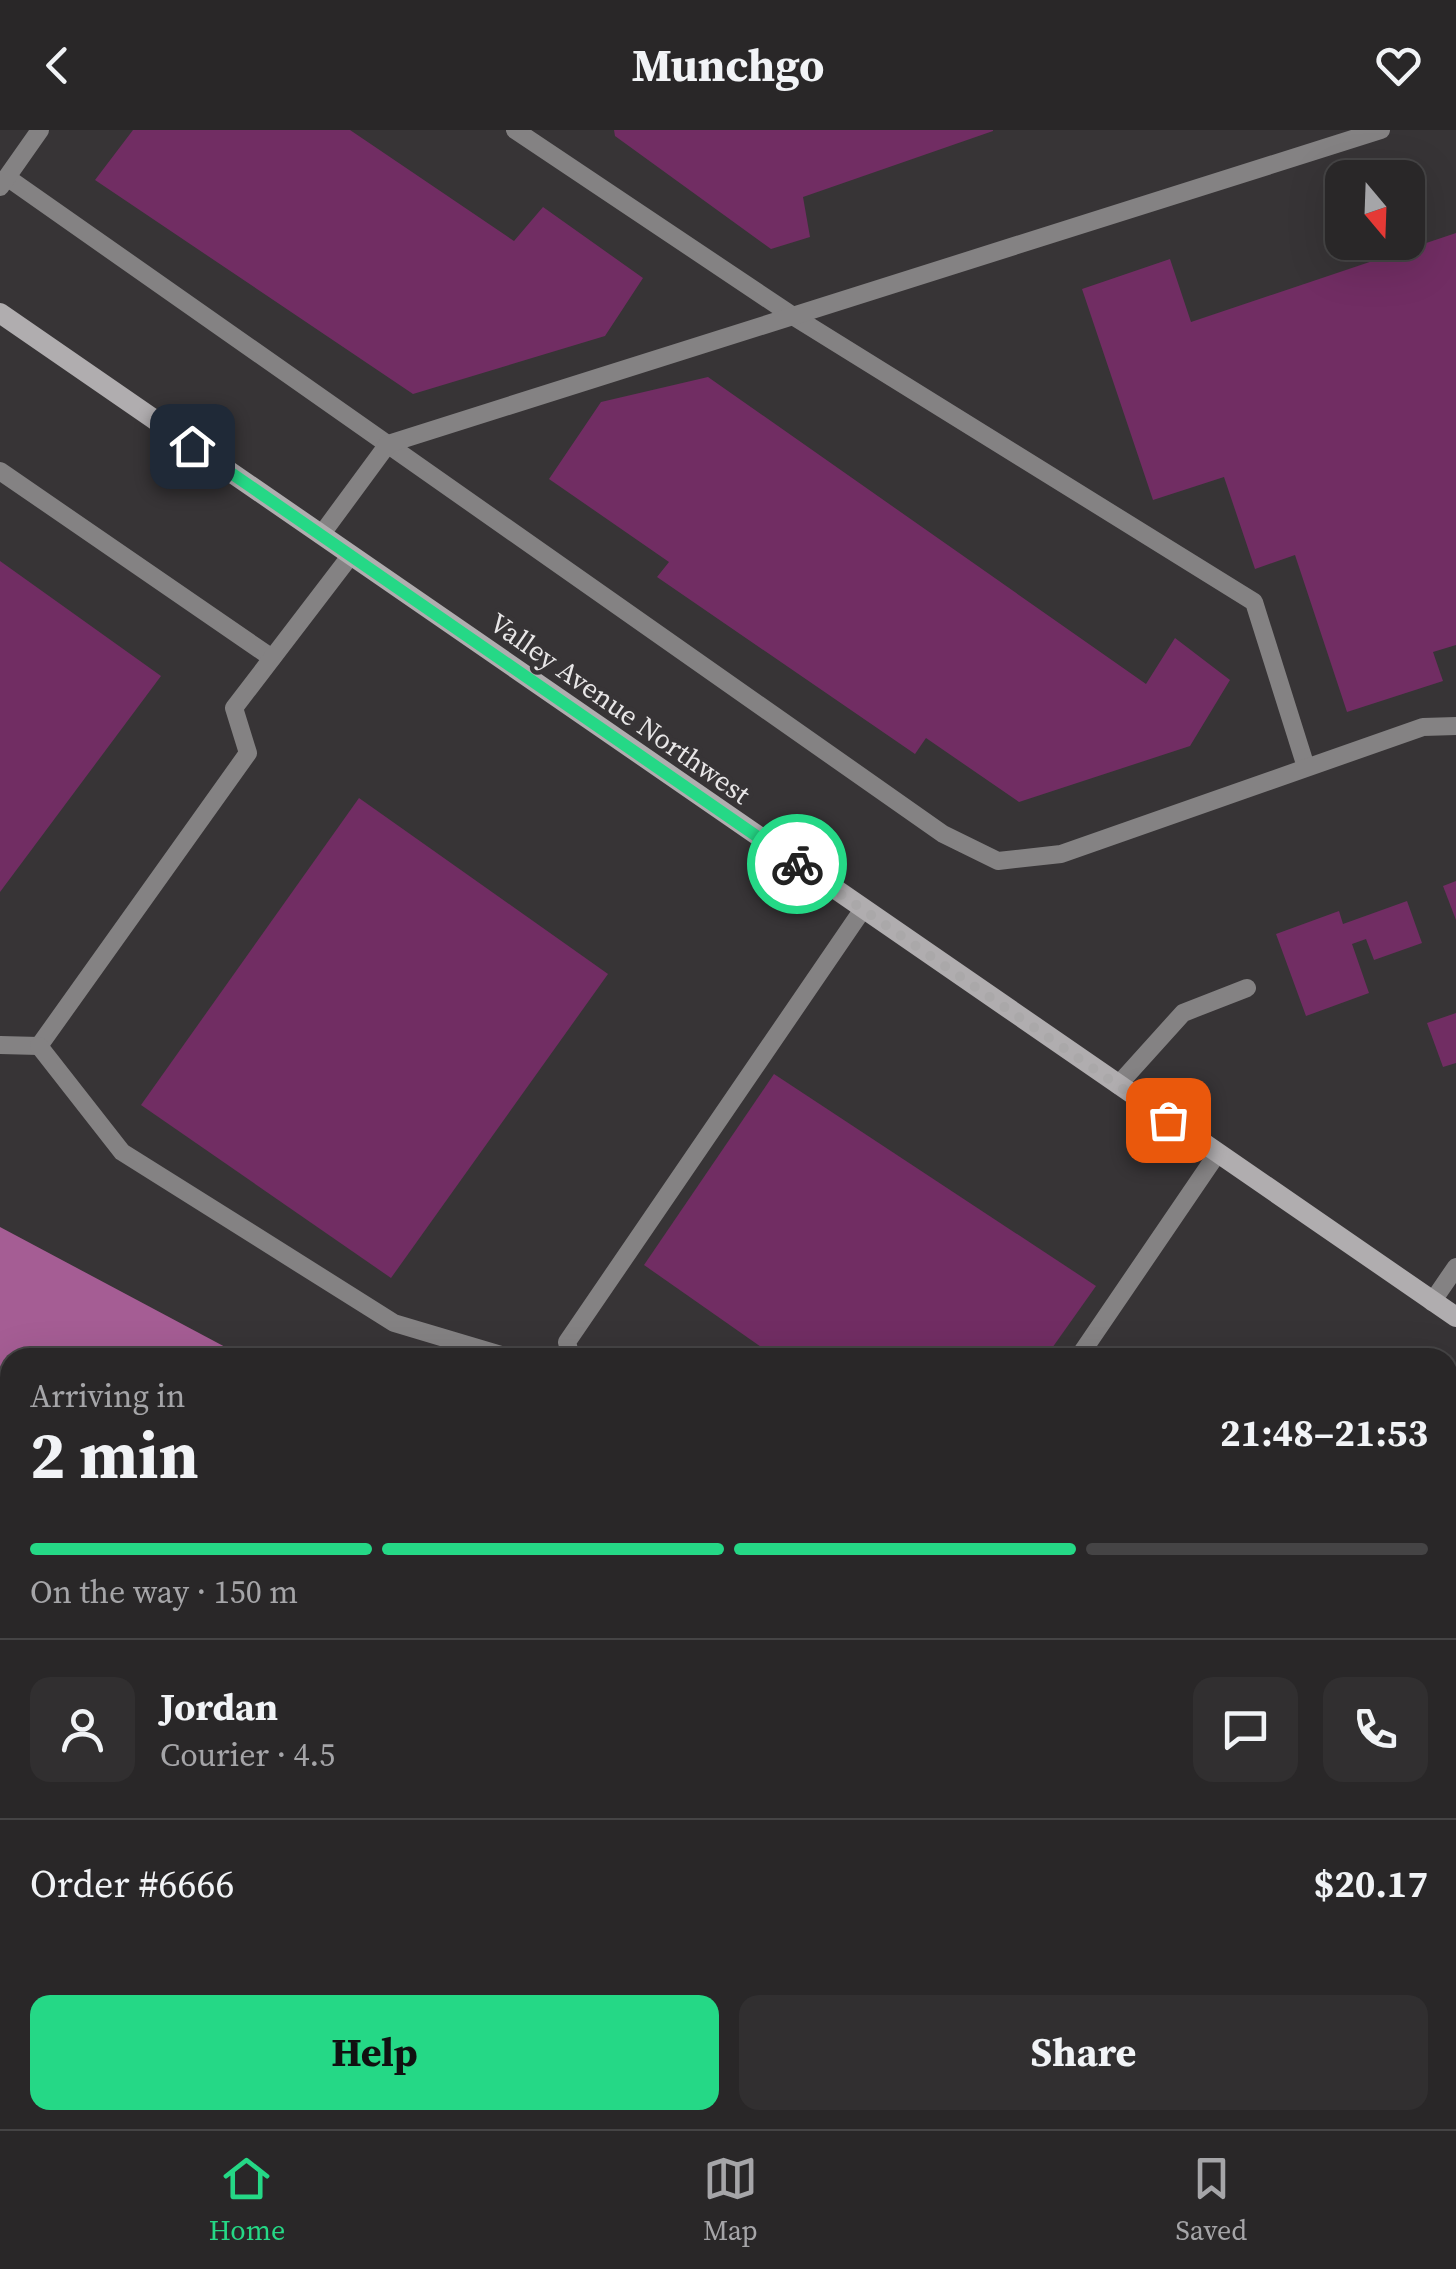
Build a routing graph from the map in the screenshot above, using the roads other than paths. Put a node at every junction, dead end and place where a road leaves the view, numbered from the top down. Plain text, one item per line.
1 (40, 130) edge
2 (514, 130) edge
3 (1380, 130) edge
4 (4, 183) edge
5 (0, 313) edge
6 (793, 316) junction
7 (388, 444) junction
8 (0, 471) edge
9 (320, 535) junction
10 (351, 555) junction
11 (272, 658) junction
12 (1456, 726) edge
13 (1306, 768) junction
14 (863, 909) junction
15 (1248, 988) dead end
16 (0, 1045) edge
17 (40, 1046) junction
18 (1118, 1085) junction
19 (1217, 1154) junction
20 (1456, 1268) edge
21 (1432, 1302) junction
22 (1456, 1316) edge
23 (478, 1348) edge
24 (568, 1348) edge
25 (1085, 1348) edge

1 - 4 lane
2 - 6 lane
3 - 6 lane
4 - 7 lane
5 - 9 main road, Valley Avenue Northwest
6 - 7 lane
6 - 13 lane
7 - 9 lane
7 - 13 lane
8 - 11 lane
9 - 10 main road, Valley Avenue Northwest
10 - 11 lane
10 - 14 main road, Valley Avenue Northwest
11 - 17 lane
12 - 13 lane
14 - 18 main road, Valley Avenue Northwest
14 - 24 lane
15 - 18 lane
16 - 17 lane
17 - 23 lane
18 - 19 main road, Valley Avenue Northwest
19 - 21 main road, Valley Avenue Northwest
19 - 25 lane
20 - 21 lane
21 - 22 main road, Valley Avenue Northwest

